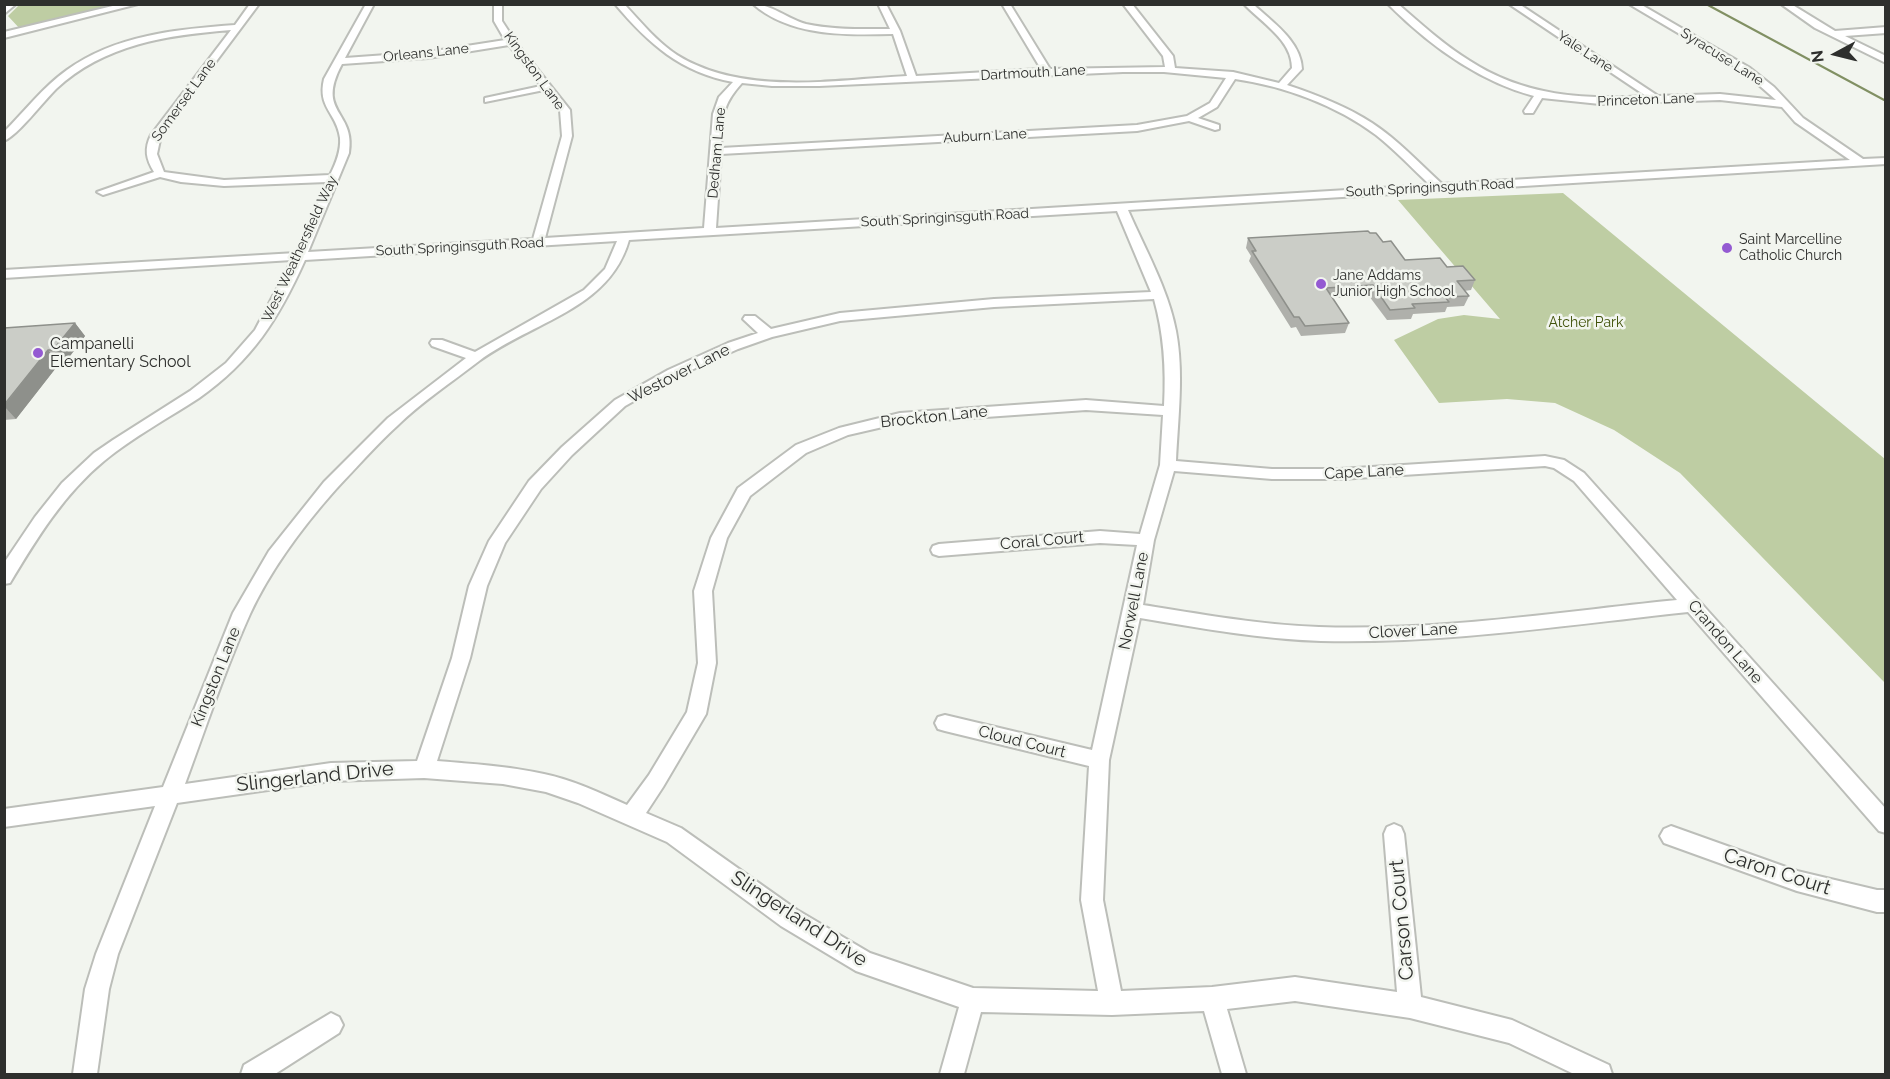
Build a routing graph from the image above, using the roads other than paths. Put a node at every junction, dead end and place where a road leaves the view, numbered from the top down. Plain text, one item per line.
1 (12, 4) edge
2 (134, 4) edge
3 (255, 4) edge
4 (370, 4) edge
5 (498, 4) edge
6 (619, 4) edge
7 (757, 4) edge
8 (882, 4) edge
9 (1006, 4) edge
10 (1127, 4) edge
11 (1248, 4) edge
12 (1392, 4) edge
13 (1513, 4) edge
14 (1633, 4) edge
15 (1785, 4) edge
16 (4, 12) edge
17 (4, 21) edge
18 (238, 27) junction
19 (1886, 30) edge
20 (897, 31) junction
21 (17, 32) junction
22 (1834, 34) junction
23 (4, 35) edge
24 (511, 42) junction
25 (1886, 60) edge
26 (339, 61) junction
27 (1170, 68) junction
28 (1047, 72) junction
29 (1233, 75) junction
30 (913, 79) junction
31 (740, 80) junction
32 (1281, 86) junction
33 (547, 87) junction
34 (1539, 95) junction
35 (488, 100) dead end
36 (1658, 100) junction
37 (1784, 104) junction
38 (1529, 111) dead end
39 (1190, 118) junction
40 (1215, 127) dead end
41 (4, 138) edge
42 (717, 151) junction
43 (1886, 161) edge
44 (1861, 163) junction
45 (160, 174) junction
46 (333, 178) junction
47 (1438, 187) junction
48 (103, 192) dead end
49 (1121, 207) junction
50 (710, 232) junction
51 (624, 237) junction
52 (538, 242) junction
53 (299, 256) junction
54 (4, 274) edge
55 (1159, 295) junction
56 (750, 319) dead end
57 (768, 334) junction
58 (437, 343) dead end
59 (476, 357) junction
60 (1169, 411) junction
61 (1559, 464) joint
62 (1168, 465) junction
63 (1146, 540) junction
64 (939, 550) dead end
65 (4, 578) edge
66 (1692, 605) junction
67 (1133, 610) junction
68 (945, 723) dead end
69 (1099, 760) junction
70 (424, 769) junction
71 (170, 794) junction
72 (632, 815) junction
73 (4, 818) edge
74 (1886, 824) edge
75 (1394, 834) dead end
76 (1671, 836) dead end
77 (1886, 900) edge
78 (1212, 999) junction
79 (974, 1000) junction
80 (1112, 1003) junction
81 (1410, 1006) junction
82 (331, 1025) dead end
83 (85, 1074) edge
84 (253, 1074) edge
85 (952, 1074) edge
86 (1234, 1074) edge
87 (1600, 1074) edge

1 - 16 street
2 - 21 street
3 - 18 street, Somerset Lane
4 - 26 street, West Weathersfield Way
5 - 24 street, Kingston Lane
6 - 31 street, Dartmouth Lane
7 - 20 street
8 - 20 street
9 - 28 street
10 - 27 street
11 - 32 street
12 - 34 street, Princeton Lane
13 - 36 street, Yale Lane
14 - 37 street, Syracuse Lane
15 - 22 street
17 - 21 street
18 - 41 street
18 - 45 street, Somerset Lane
19 - 22 street
20 - 30 street
21 - 23 street
22 - 25 street
24 - 26 street, Orleans Lane
24 - 33 street, Kingston Lane
26 - 46 street, West Weathersfield Way
27 - 28 street, Dartmouth Lane
27 - 29 street, Dartmouth Lane
28 - 30 street, Dartmouth Lane
29 - 32 street, Dartmouth Lane
29 - 39 street, Auburn Lane
30 - 31 street, Dartmouth Lane
31 - 42 street, Dedham Lane
32 - 47 street, Dartmouth Lane
33 - 35 street
33 - 52 street, Kingston Lane
34 - 36 street, Princeton Lane
34 - 38 street
36 - 37 street, Princeton Lane
37 - 44 street, Syracuse Lane
39 - 40 street
39 - 42 street, Auburn Lane
42 - 50 street, Dedham Lane
43 - 44 street, South Springinsguth Road
44 - 47 street, South Springinsguth Road
45 - 46 street
45 - 48 street
46 - 53 street, West Weathersfield Way
47 - 49 street, South Springinsguth Road
49 - 50 street, South Springinsguth Road
49 - 55 street, Norwell Lane
50 - 51 street, South Springinsguth Road
51 - 52 street, South Springinsguth Road
51 - 59 street, Kingston Lane
52 - 53 street, South Springinsguth Road
53 - 54 street, South Springinsguth Road
53 - 65 street, West Weathersfield Way
55 - 57 street, Westover Lane
55 - 60 street, Norwell Lane
56 - 57 street
57 - 70 street, Westover Lane
58 - 59 street
59 - 71 street, Kingston Lane
60 - 62 street, Norwell Lane
60 - 72 street, Brockton Lane
61 - 62 street, Cape Lane
61 - 66 street, Crandon Lane
62 - 63 street, Norwell Lane
63 - 64 street, Coral Court
63 - 67 street, Norwell Lane
66 - 67 street, Clover Lane
66 - 74 street, Crandon Lane
67 - 69 street, Norwell Lane
68 - 69 street, Cloud Court
69 - 80 street, Norwell Lane
70 - 71 street, Slingerland Drive
70 - 72 street, Slingerland Drive
71 - 73 street, Slingerland Drive
71 - 83 street, Kingston Lane
72 - 79 street, Slingerland Drive
75 - 81 street, Carson Court
76 - 77 street, Caron Court
78 - 80 street, Slingerland Drive
78 - 81 street, Slingerland Drive
78 - 86 street
79 - 80 street, Slingerland Drive
79 - 85 street
81 - 87 street, Slingerland Drive
82 - 84 street

